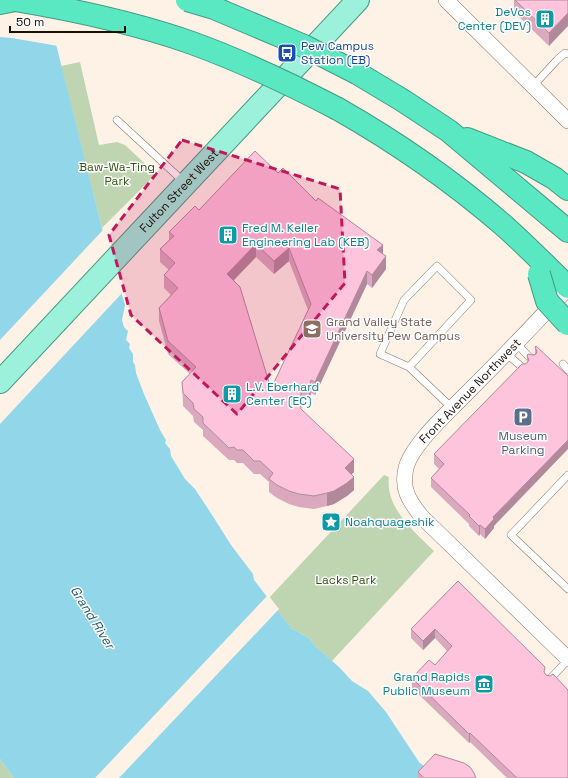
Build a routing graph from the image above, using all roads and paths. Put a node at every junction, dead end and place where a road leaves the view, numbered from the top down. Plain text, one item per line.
1 (15, 0) edge
2 (187, 0) edge
3 (358, 0) edge
4 (446, 0) edge
5 (0, 2) edge
6 (568, 54) edge
7 (533, 86) junction
8 (117, 120) dead end
9 (568, 120) edge
10 (449, 131) junction
11 (185, 184) junction
12 (568, 189) edge
13 (568, 231) edge
14 (539, 264) junction
15 (568, 287) edge
16 (568, 324) edge
17 (511, 348) junction
18 (532, 360) edge
19 (563, 364) dead end
20 (408, 367) junction
21 (524, 369) edge
22 (568, 370) edge
23 (0, 382) edge
24 (452, 408) junction
25 (568, 474) edge
26 (568, 589) edge
27 (568, 660) edge
28 (549, 680) edge

1 - 5 highway
1 - 14 highway, bridge
2 - 10 highway, bridge
3 - 11 main road, Fulton Street West
4 - 7 street
6 - 7 lane
7 - 9 street
8 - 11 lane
10 - 12 highway
10 - 13 highway
11 - 23 main road, Fulton Street West
14 - 15 highway
14 - 16 highway, bridge
15 - 17 street, Front Avenue Northwest
17 - 18 lane
17 - 21 lane
17 - 24 street, Front Avenue Northwest
19 - 22 lane
20 - 20 lane
20 - 24 lane
24 - 27 street, Front Avenue Northwest
25 - 26 lane
27 - 28 lane

